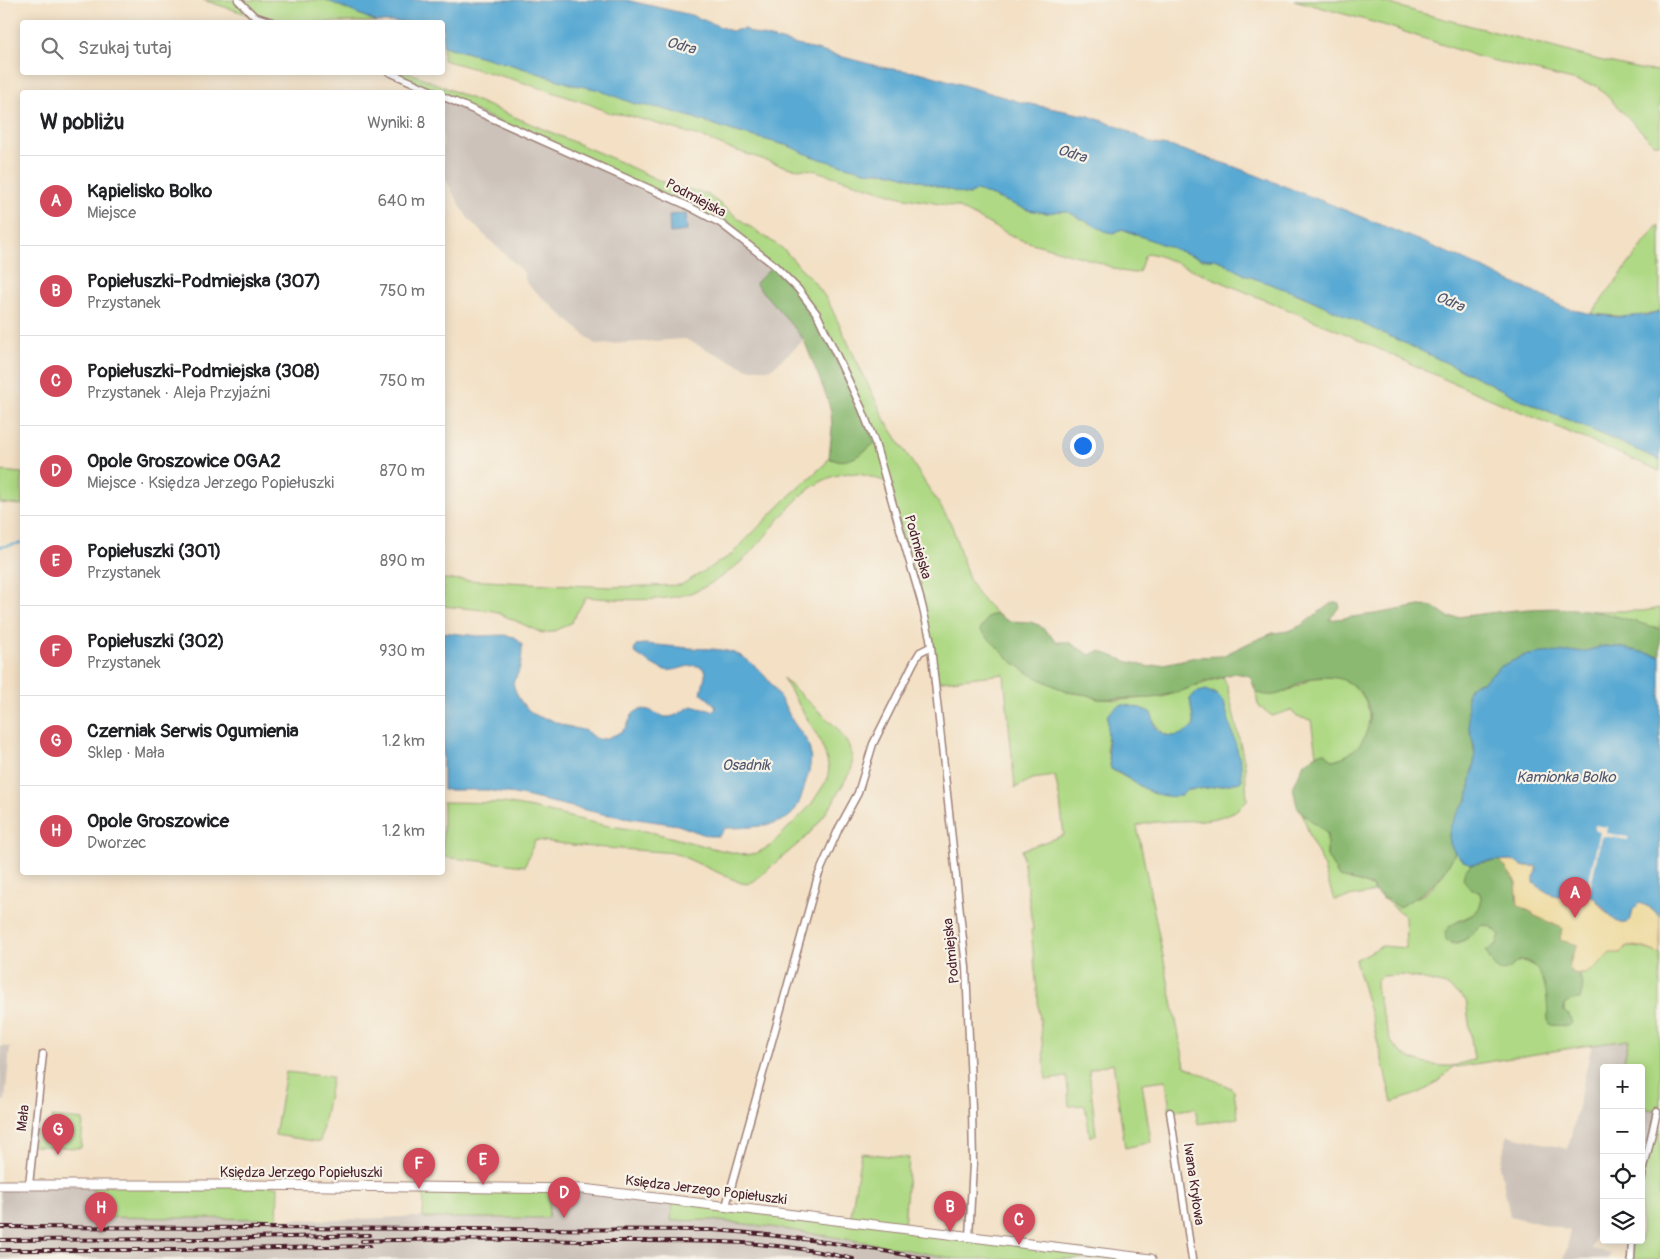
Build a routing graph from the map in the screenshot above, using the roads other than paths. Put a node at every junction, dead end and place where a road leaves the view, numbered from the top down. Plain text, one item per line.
1 (239, 1) edge
2 (266, 20) edge
3 (396, 75) edge
4 (430, 90) edge
5 (445, 97) edge
6 (930, 647) junction
7 (43, 1054) dead end
8 (1657, 1111) dead end
9 (1170, 1112) dead end
10 (1645, 1164) edge
11 (0, 1185) edge
12 (29, 1185) junction
13 (726, 1206) junction
14 (969, 1237) junction
15 (1632, 1244) edge
16 (1151, 1259) edge
17 (1192, 1259) edge
18 (1631, 1259) edge

1 - 2 street
3 - 4 street
5 - 6 street, Podmiejska
6 - 13 street
6 - 14 street, Podmiejska
7 - 12 street, Mała
8 - 10 street
9 - 17 street, Iwana Kryłowa
11 - 12 main road, Księdza Jerzego Popiełuszki
12 - 13 main road, Księdza Jerzego Popiełuszki
13 - 14 main road, Księdza Jerzego Popiełuszki
14 - 16 main road, Księdza Jerzego Popiełuszki
15 - 18 street

